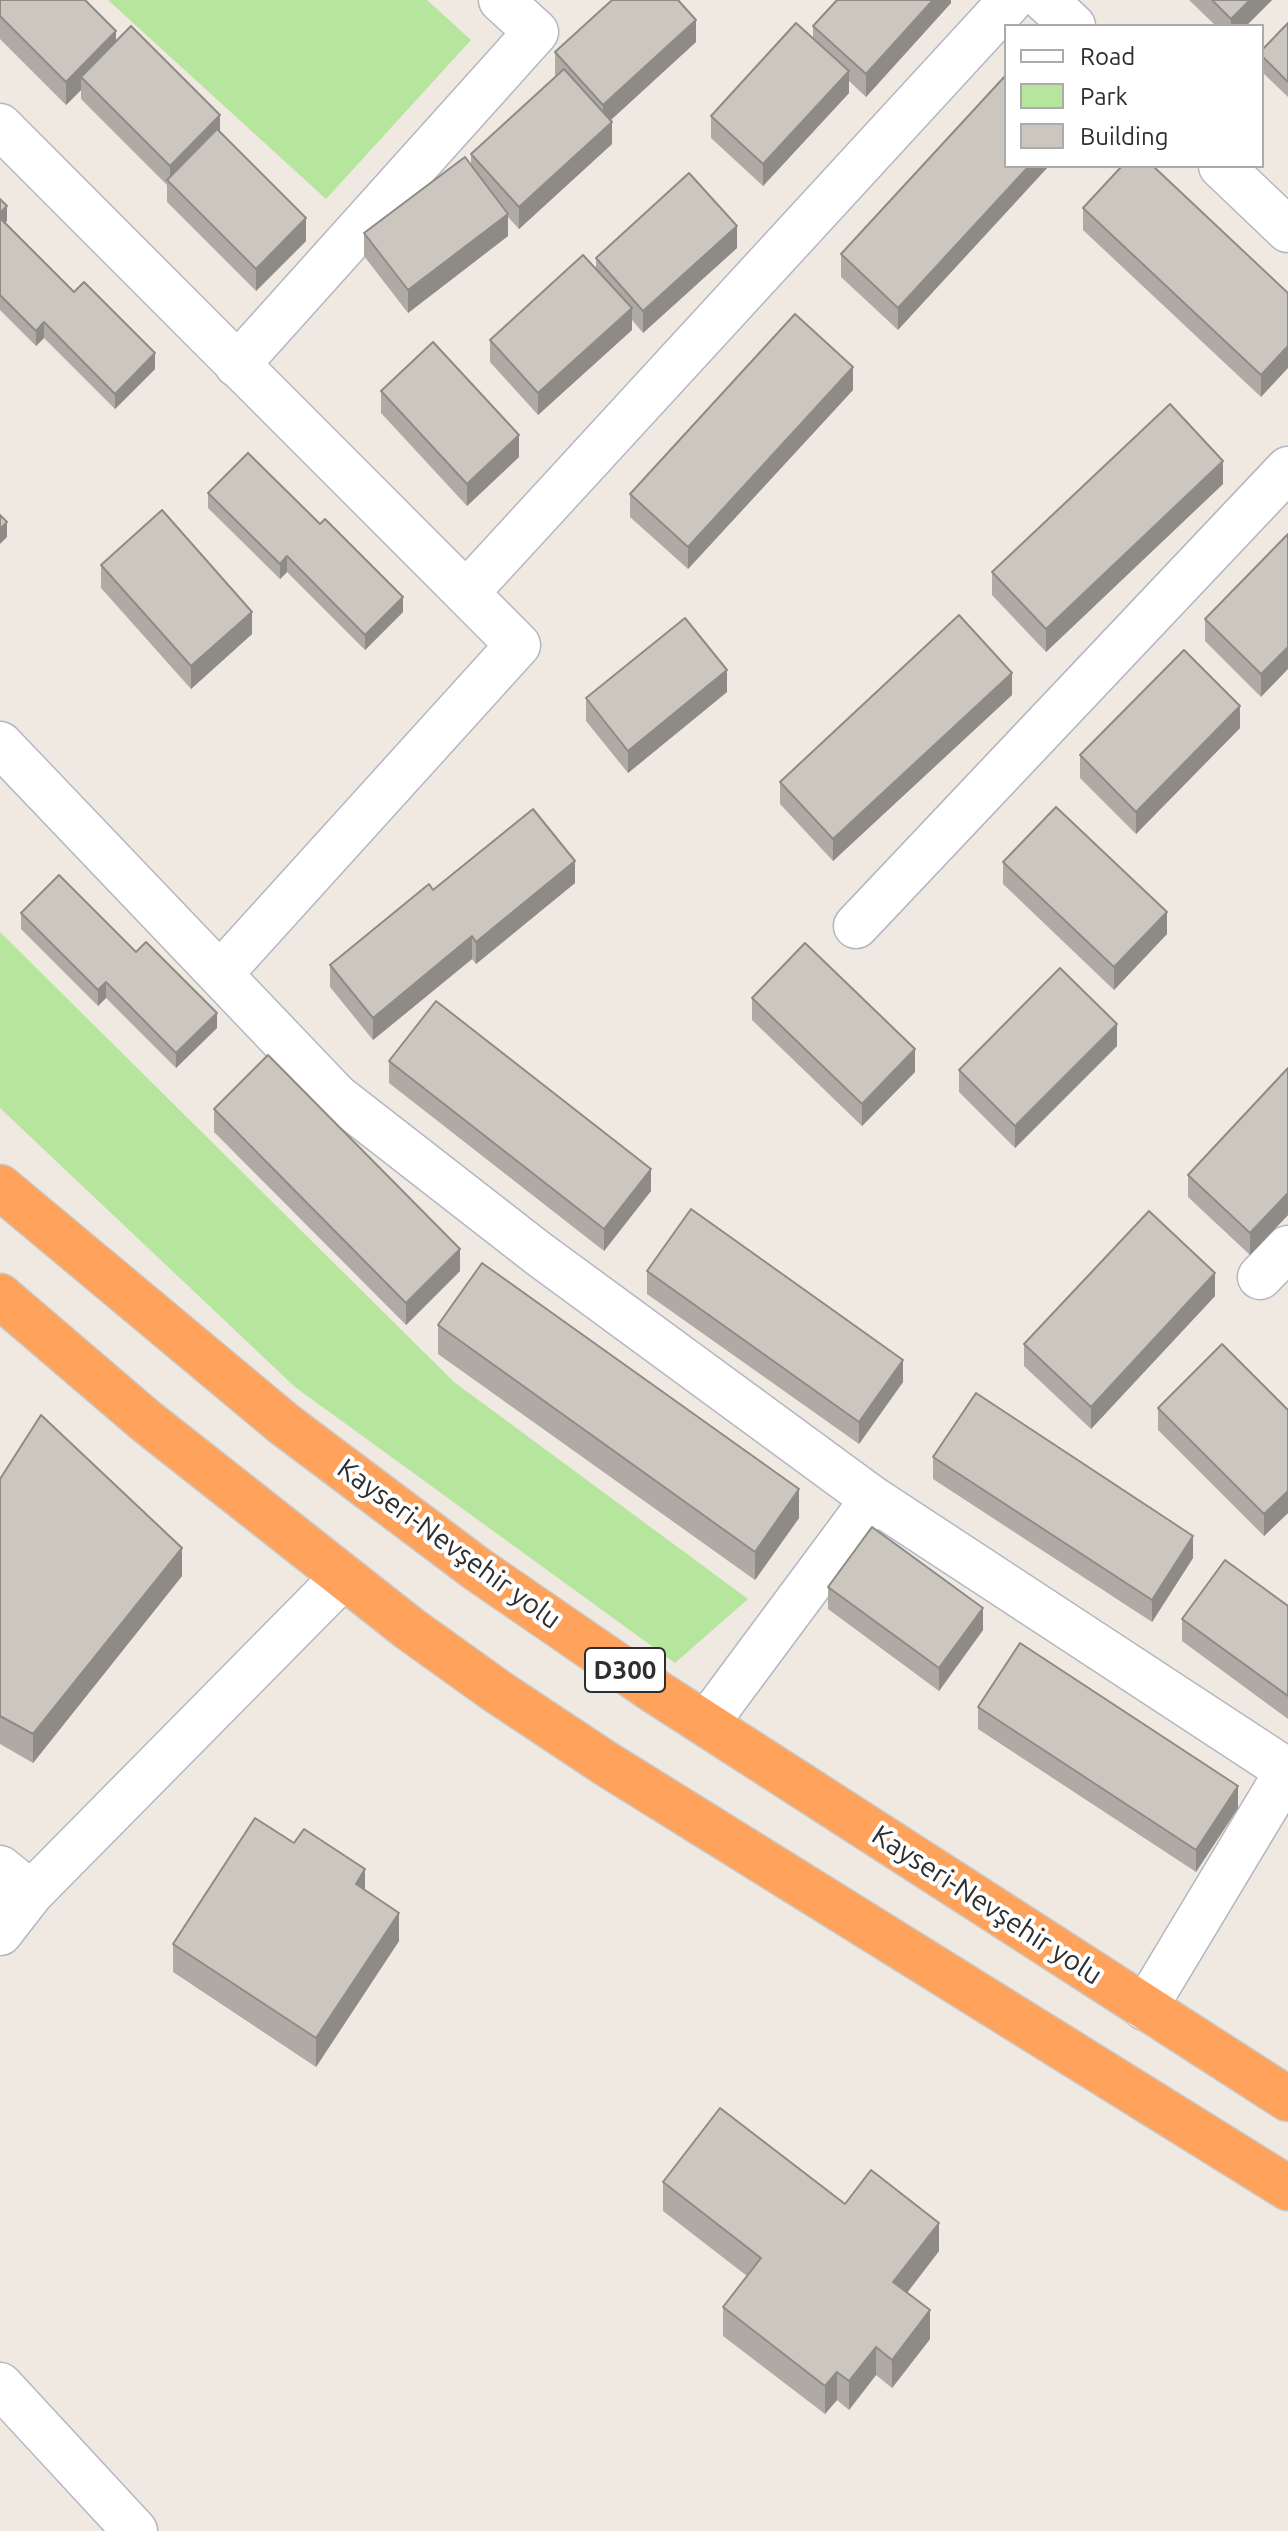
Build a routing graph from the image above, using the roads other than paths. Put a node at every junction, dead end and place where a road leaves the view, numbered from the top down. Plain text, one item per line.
1 (501, 0) edge
2 (1011, 0) edge
3 (1045, 0) edge
4 (1071, 24) edge
5 (0, 126) edge
6 (1223, 168) edge
7 (1288, 230) edge
8 (237, 365) junction
9 (1288, 469) edge
10 (466, 593) junction
11 (0, 744) edge
12 (856, 926) dead end
13 (220, 974) junction
14 (0, 1187) edge
15 (0, 1296) edge
16 (873, 1499) junction
17 (343, 1577) junction
18 (706, 1724) junction
19 (1288, 1770) edge
20 (16, 1880) edge
21 (0, 1933) edge
22 (1145, 2008) junction
23 (1288, 2099) edge
24 (1288, 2188) edge
25 (0, 2385) edge
26 (135, 2531) edge

1 - 8 street
2 - 10 street
3 - 4 street
5 - 8 street
6 - 7 street
8 - 10 street
9 - 12 street
10 - 13 street
11 - 13 street
13 - 16 street
14 - 18 highway, Kayseri-Nevşehir yolu / D300
15 - 17 highway
16 - 18 street
16 - 19 street
17 - 20 street
17 - 24 highway
18 - 22 highway, Kayseri-Nevşehir yolu / D300
19 - 22 street
20 - 21 street
22 - 23 highway, Kayseri-Nevşehir yolu / D300
25 - 26 street

